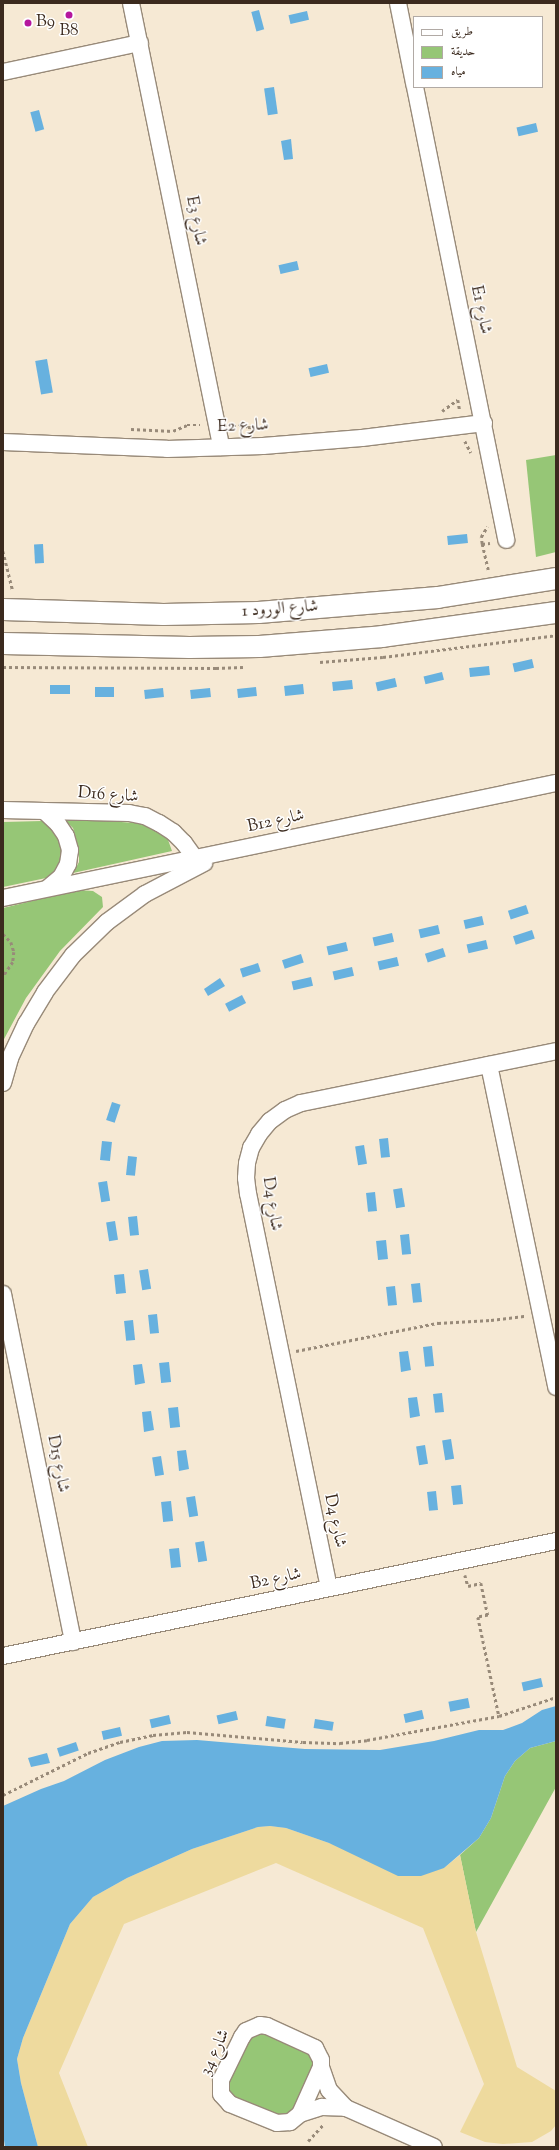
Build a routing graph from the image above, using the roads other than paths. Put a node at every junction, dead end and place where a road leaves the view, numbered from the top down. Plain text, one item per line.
1 (132, 3) edge
2 (398, 3) edge
3 (140, 43) junction
4 (3, 72) edge
5 (413, 78) edge
6 (415, 88) edge
7 (484, 423) junction
8 (3, 442) edge
9 (221, 447) junction
10 (506, 540) road end
11 (556, 578) edge
12 (6, 601) edge
13 (556, 612) edge
14 (3, 643) edge
15 (556, 783) edge
16 (3, 810) edge
17 (44, 812) junction
18 (232, 850) junction
19 (195, 858) junction
20 (47, 889) junction
21 (3, 898) edge
22 (556, 1051) edge
23 (489, 1065) junction
24 (3, 1083) edge
25 (3, 1294) edge
26 (556, 1387) edge
27 (556, 1541) edge
28 (329, 1588) junction
29 (73, 1642) junction
30 (3, 1656) edge
31 (321, 2067) junction
32 (346, 2108) junction
33 (300, 2114) junction
34 (434, 2147) edge

1 - 3 street, E3 شارع
2 - 5 street
3 - 4 street
3 - 9 street, E3 شارع
6 - 7 street, E1 شارع
7 - 9 street, E2 شارع
7 - 10 street, E1 شارع
8 - 9 street, E2 شارع
11 - 12 street, شارع الورود 1
13 - 14 street, شارع الورود 1
15 - 18 street, B12 شارع
16 - 17 street, D16 شارع
17 - 19 street, D16 شارع
17 - 20 street
18 - 19 street, B12 شارع
18 - 24 street
19 - 20 street, B12 شارع
20 - 21 street, B12 شارع
22 - 23 street, D4 شارع
23 - 26 street
23 - 28 street, D4 شارع
25 - 29 street, D15 شارع
27 - 28 street, B2 شارع
28 - 29 street, B2 شارع
29 - 30 street, B2 شارع
31 - 32 street, شارع 34
31 - 33 street
31 - 33 street, شارع 34
32 - 33 street, شارع 34
32 - 34 street, شارع 34

